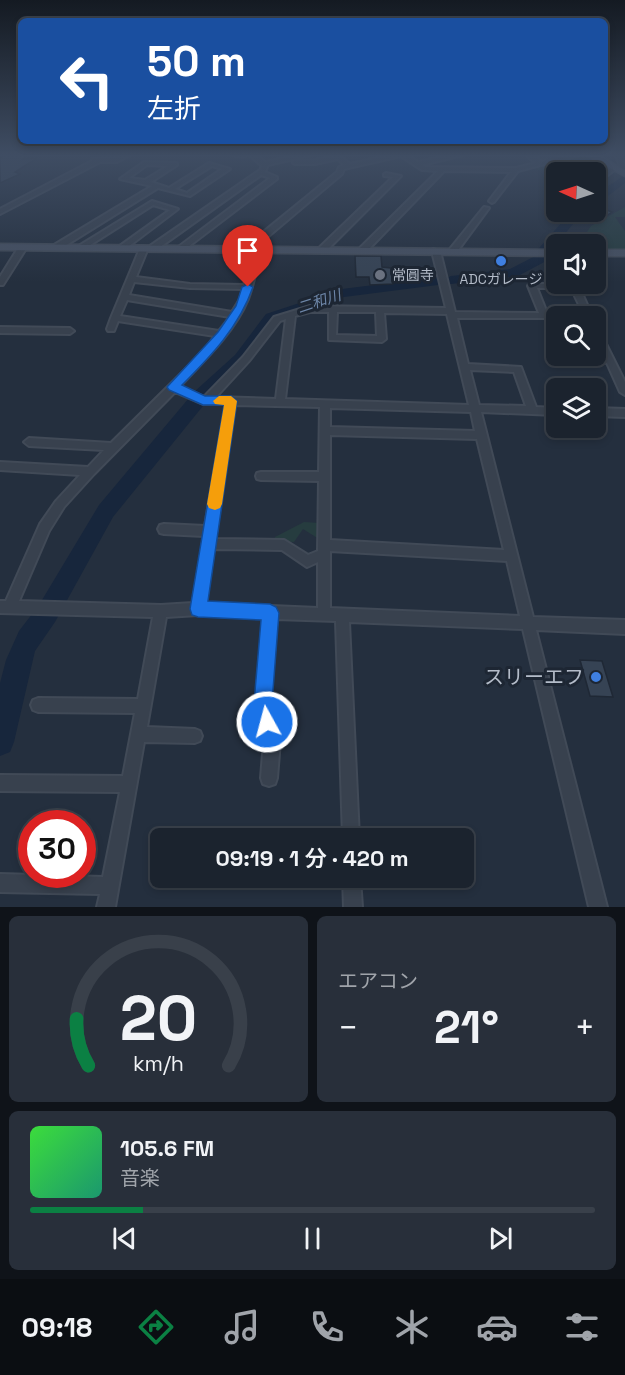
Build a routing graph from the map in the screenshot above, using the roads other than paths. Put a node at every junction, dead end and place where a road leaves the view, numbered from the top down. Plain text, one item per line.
1 (28, 197) edge
2 (138, 197) edge
3 (224, 197) edge
4 (249, 197) edge
5 (312, 197) edge
6 (376, 197) edge
7 (415, 197) edge
8 (494, 197) edge
9 (492, 201) dead end
10 (486, 208) dead end
11 (0, 212) edge
12 (0, 247) edge
13 (23, 247) junction
14 (57, 247) junction
15 (81, 248) junction
16 (121, 248) junction
17 (148, 248) junction
18 (181, 248) junction
19 (253, 249) junction
20 (322, 250) junction
21 (363, 250) junction
22 (436, 251) junction
23 (453, 251) junction
24 (546, 252) edge
25 (606, 253) edge
26 (625, 253) edge
27 (131, 279) junction
28 (0, 283) edge
29 (546, 286) edge
30 (248, 287) junction
31 (124, 297) junction
32 (333, 310) junction
33 (380, 310) junction
34 (452, 313) junction
35 (236, 315) junction
36 (291, 315) junction
37 (544, 315) joint
38 (115, 318) junction
39 (111, 329) dead end
40 (0, 330) edge
41 (70, 331) dead end
42 (222, 334) junction
43 (606, 352) edge
44 (606, 359) edge
45 (610, 360) junction
46 (465, 367) junction
47 (173, 387) junction
48 (625, 392) edge
49 (201, 399) junction
50 (231, 401) junction
51 (280, 402) junction
52 (325, 404) junction
53 (476, 408) junction
54 (532, 410) junction
55 (546, 411) edge
56 (606, 412) edge
57 (625, 413) edge
58 (325, 431) junction
59 (482, 435) junction
60 (29, 442) dead end
61 (113, 447) junction
62 (0, 466) edge
63 (90, 471) junction
64 (261, 476) dead end
65 (325, 477) junction
66 (164, 530) dead end
67 (210, 531) junction
68 (208, 544) junction
69 (324, 549) junction
70 (512, 556) junction
71 (5, 607) edge
72 (198, 609) junction
73 (161, 611) junction
74 (270, 613) junction
75 (324, 615) junction
76 (342, 616) junction
77 (528, 625) junction
78 (625, 627) edge
79 (38, 705) dead end
80 (143, 706) junction
81 (138, 735) junction
82 (195, 736) dead end
83 (269, 778) dead end
84 (0, 783) edge
85 (129, 784) junction
86 (351, 828) edge
87 (0, 883) edge
88 (110, 886) junction
89 (352, 888) edge
90 (106, 907) edge
91 (353, 907) edge
92 (598, 907) edge

1 - 11 street
2 - 14 street
3 - 17 street
4 - 18 street
5 - 19 street
6 - 20 street
7 - 21 street
8 - 9 street
10 - 23 street
12 - 13 street
13 - 14 street
13 - 28 street
14 - 15 street
15 - 16 street
15 - 16 street
16 - 17 street
17 - 18 street
17 - 27 street
18 - 19 street
19 - 20 street
19 - 30 street
20 - 21 street
21 - 22 street
22 - 23 street
22 - 34 street
23 - 24 street
25 - 26 street
27 - 30 street
27 - 31 street
29 - 37 street
30 - 35 street
31 - 35 street
31 - 38 street
32 - 33 street
32 - 33 street
32 - 36 street
33 - 34 street
34 - 37 street
34 - 46 street
35 - 42 street
36 - 49 street
36 - 51 street
38 - 39 street
38 - 42 street
40 - 41 street
42 - 47 street
43 - 45 street
44 - 45 street
45 - 48 street
46 - 53 street
46 - 54 street
47 - 49 street
47 - 61 street
49 - 50 street
50 - 51 street
50 - 67 street
51 - 52 street
52 - 53 street
52 - 58 street
53 - 54 street
53 - 59 street
54 - 55 street
56 - 57 street
58 - 59 street
58 - 65 street
59 - 70 street
60 - 61 street
61 - 63 street
62 - 63 street
63 - 71 street
64 - 65 street
65 - 69 street
66 - 67 street
67 - 68 street
68 - 69 street
68 - 72 street
69 - 70 street
69 - 75 street
70 - 77 street
71 - 73 street
72 - 73 street
72 - 74 street
73 - 80 street
74 - 75 street
74 - 83 street
75 - 76 street
76 - 77 street
76 - 86 street
77 - 78 street
77 - 92 street
79 - 80 street
80 - 81 street
81 - 82 street
81 - 85 street
84 - 85 street
85 - 88 street
87 - 88 street
88 - 90 street
89 - 91 street

